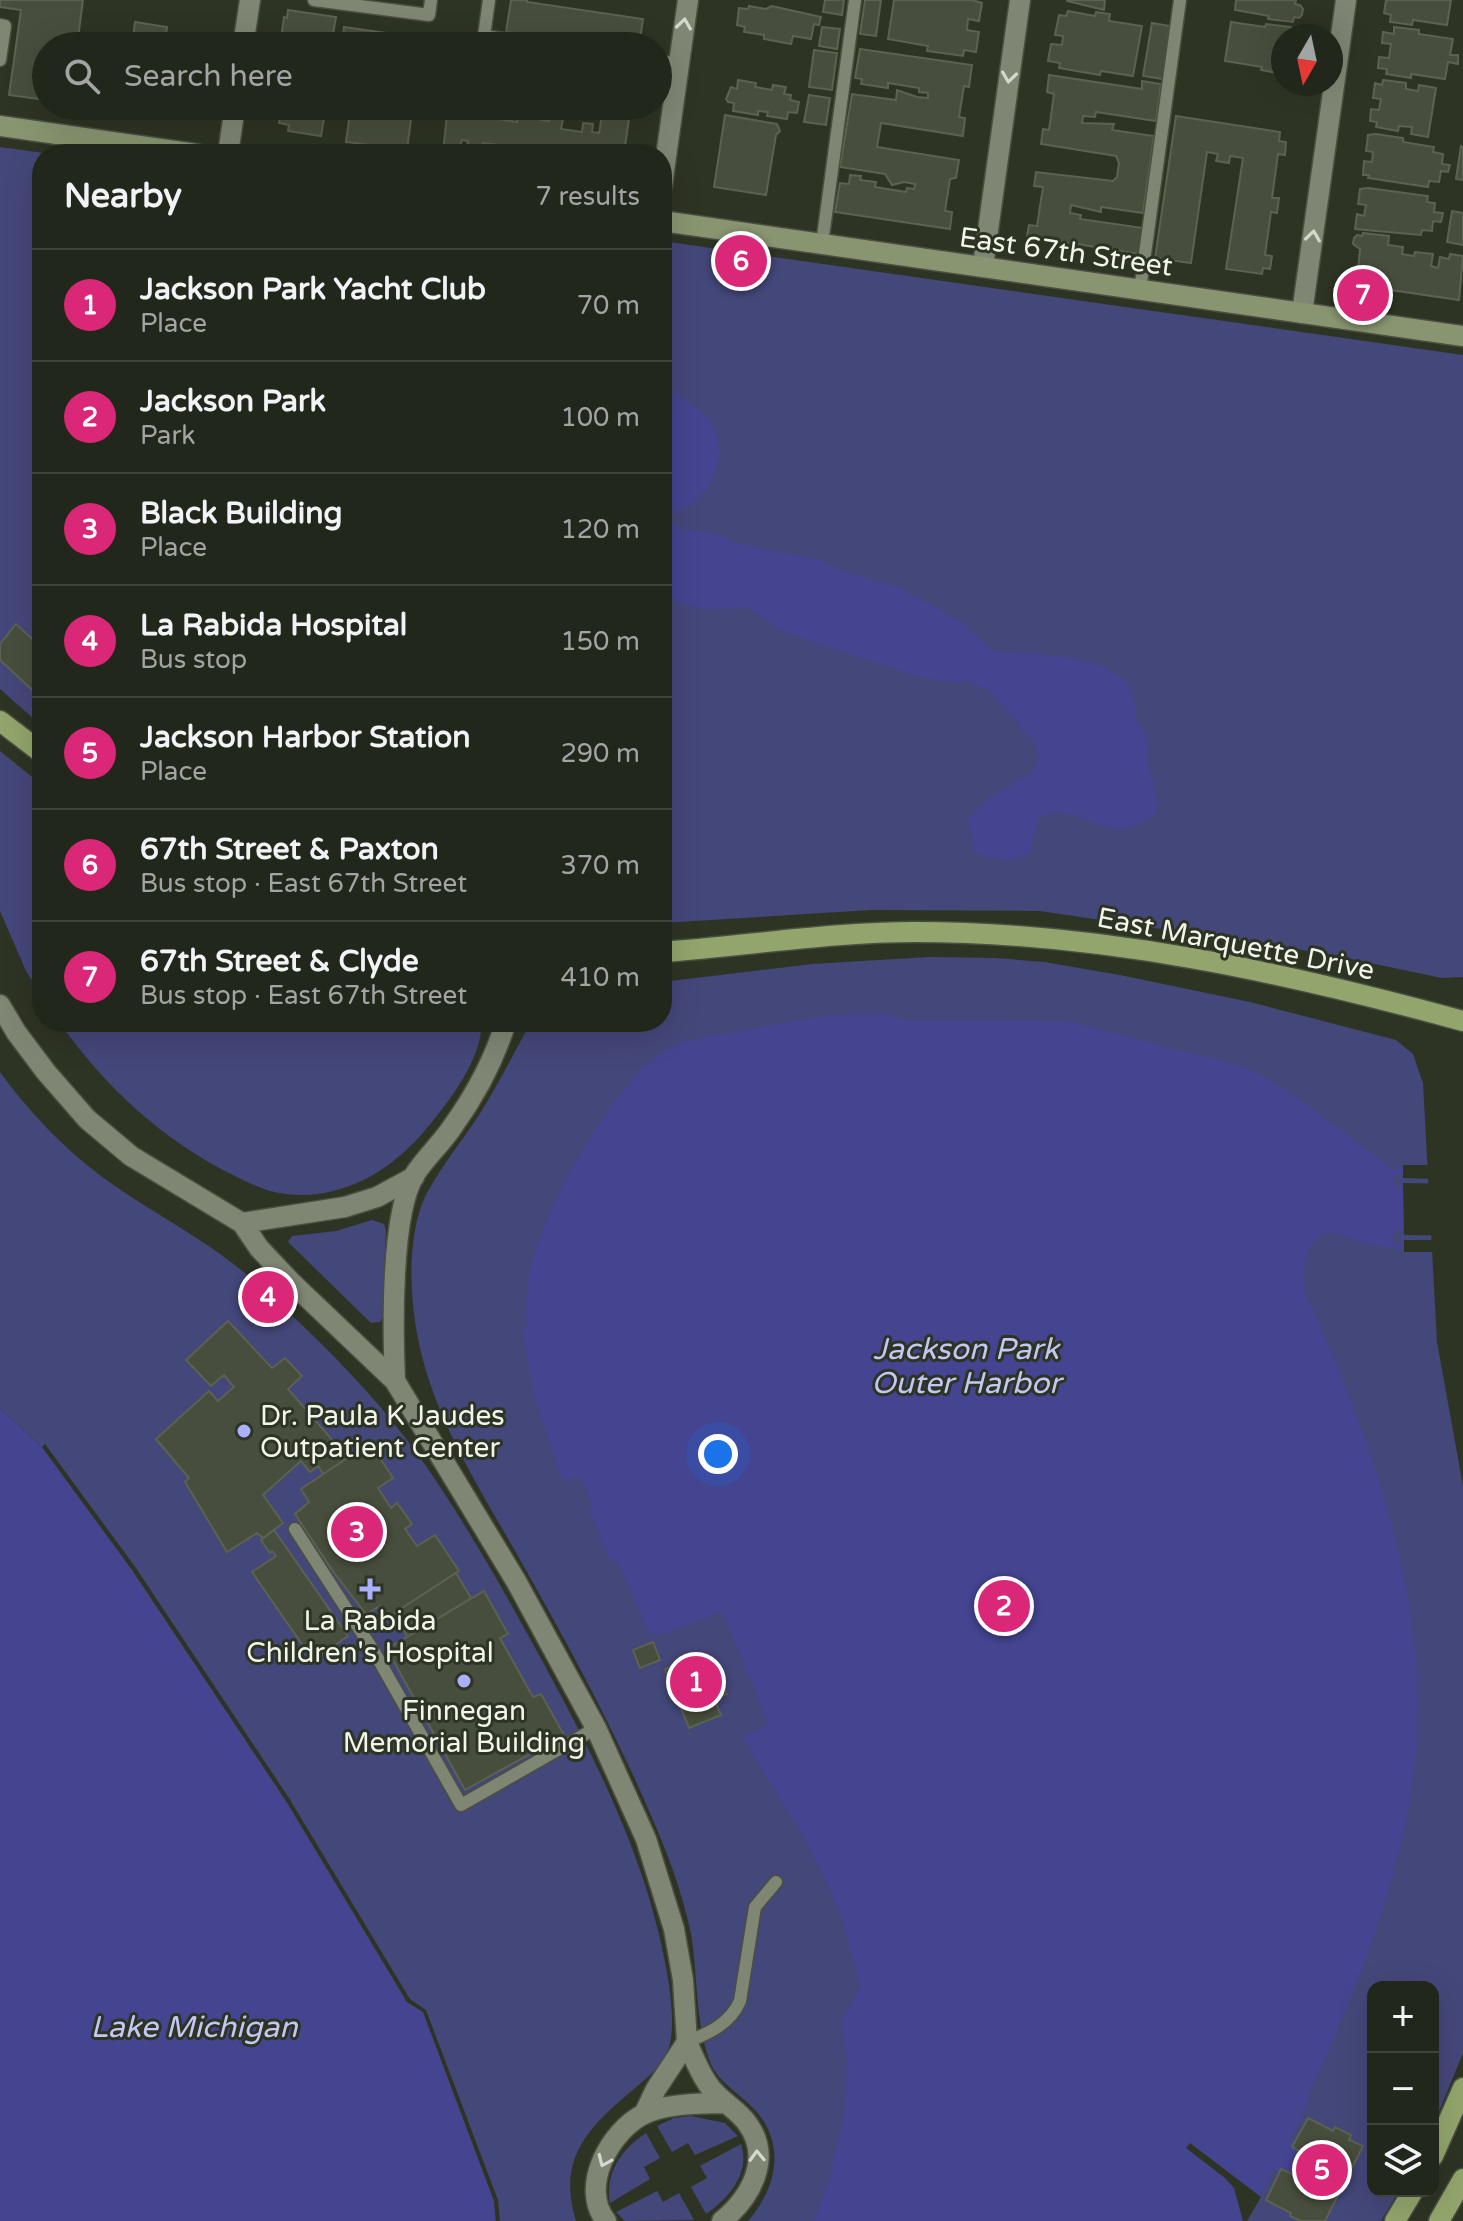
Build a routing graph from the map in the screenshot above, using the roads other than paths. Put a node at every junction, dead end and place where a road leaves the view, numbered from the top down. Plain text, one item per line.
1 (250, 0) edge
2 (321, 0) edge
3 (431, 0) edge
4 (489, 0) edge
5 (688, 0) edge
6 (855, 0) edge
7 (1020, 0) edge
8 (1180, 0) edge
9 (1346, 0) edge
10 (387, 5) edge
11 (0, 25) edge
12 (245, 32) edge
13 (485, 32) edge
14 (0, 60) edge
15 (672, 63) edge
16 (679, 64) junction
17 (672, 114) edge
18 (233, 120) edge
19 (671, 120) edge
20 (0, 126) edge
21 (126, 144) edge
22 (229, 144) edge
23 (668, 144) edge
24 (672, 222) edge
25 (822, 244) junction
26 (983, 266) junction
27 (1140, 290) junction
28 (1302, 313) junction
29 (1463, 336) edge
30 (0, 721) edge
31 (32, 745) edge
32 (672, 951) edge
33 (0, 1005) edge
34 (1463, 1021) edge
35 (502, 1032) edge
36 (414, 1177) junction
37 (242, 1223) junction
38 (395, 1381) junction
39 (295, 1529) dead end
40 (596, 1728) junction
41 (776, 1882) dead end
42 (687, 2042) junction
43 (1463, 2088) edge
44 (726, 2103) junction
45 (644, 2114) junction
46 (1439, 2142) edge
47 (1463, 2179) edge
48 (1409, 2197) edge
49 (606, 2221) edge
50 (722, 2221) edge
51 (1395, 2221) edge
52 (1439, 2221) edge

1 - 12 street
2 - 10 lane
3 - 10 lane
4 - 13 lane
16 -> 5 street
6 - 25 lane
7 -> 26 street
8 - 27 lane
28 -> 9 street
11 - 14 lane
15 - 16 lane
16 - 17 street
18 - 22 street
19 - 23 street
20 - 21 street
24 - 25 street, East 67th Street
25 - 26 street, East 67th Street
26 - 27 street, East 67th Street
27 - 28 street, East 67th Street
28 - 29 street, East 67th Street
30 - 31 main road
32 - 34 main road, East Marquette Drive
33 - 37 street
35 - 36 street
36 - 37 street
36 - 38 street
37 - 38 street
38 - 40 street
39 - 40 lane
40 - 42 street
41 - 42 lane
42 - 44 street
42 - 45 street
43 - 46 main road
44 - 45 street
50 -> 44 street
45 -> 49 street
47 - 52 main road
48 - 51 main road

